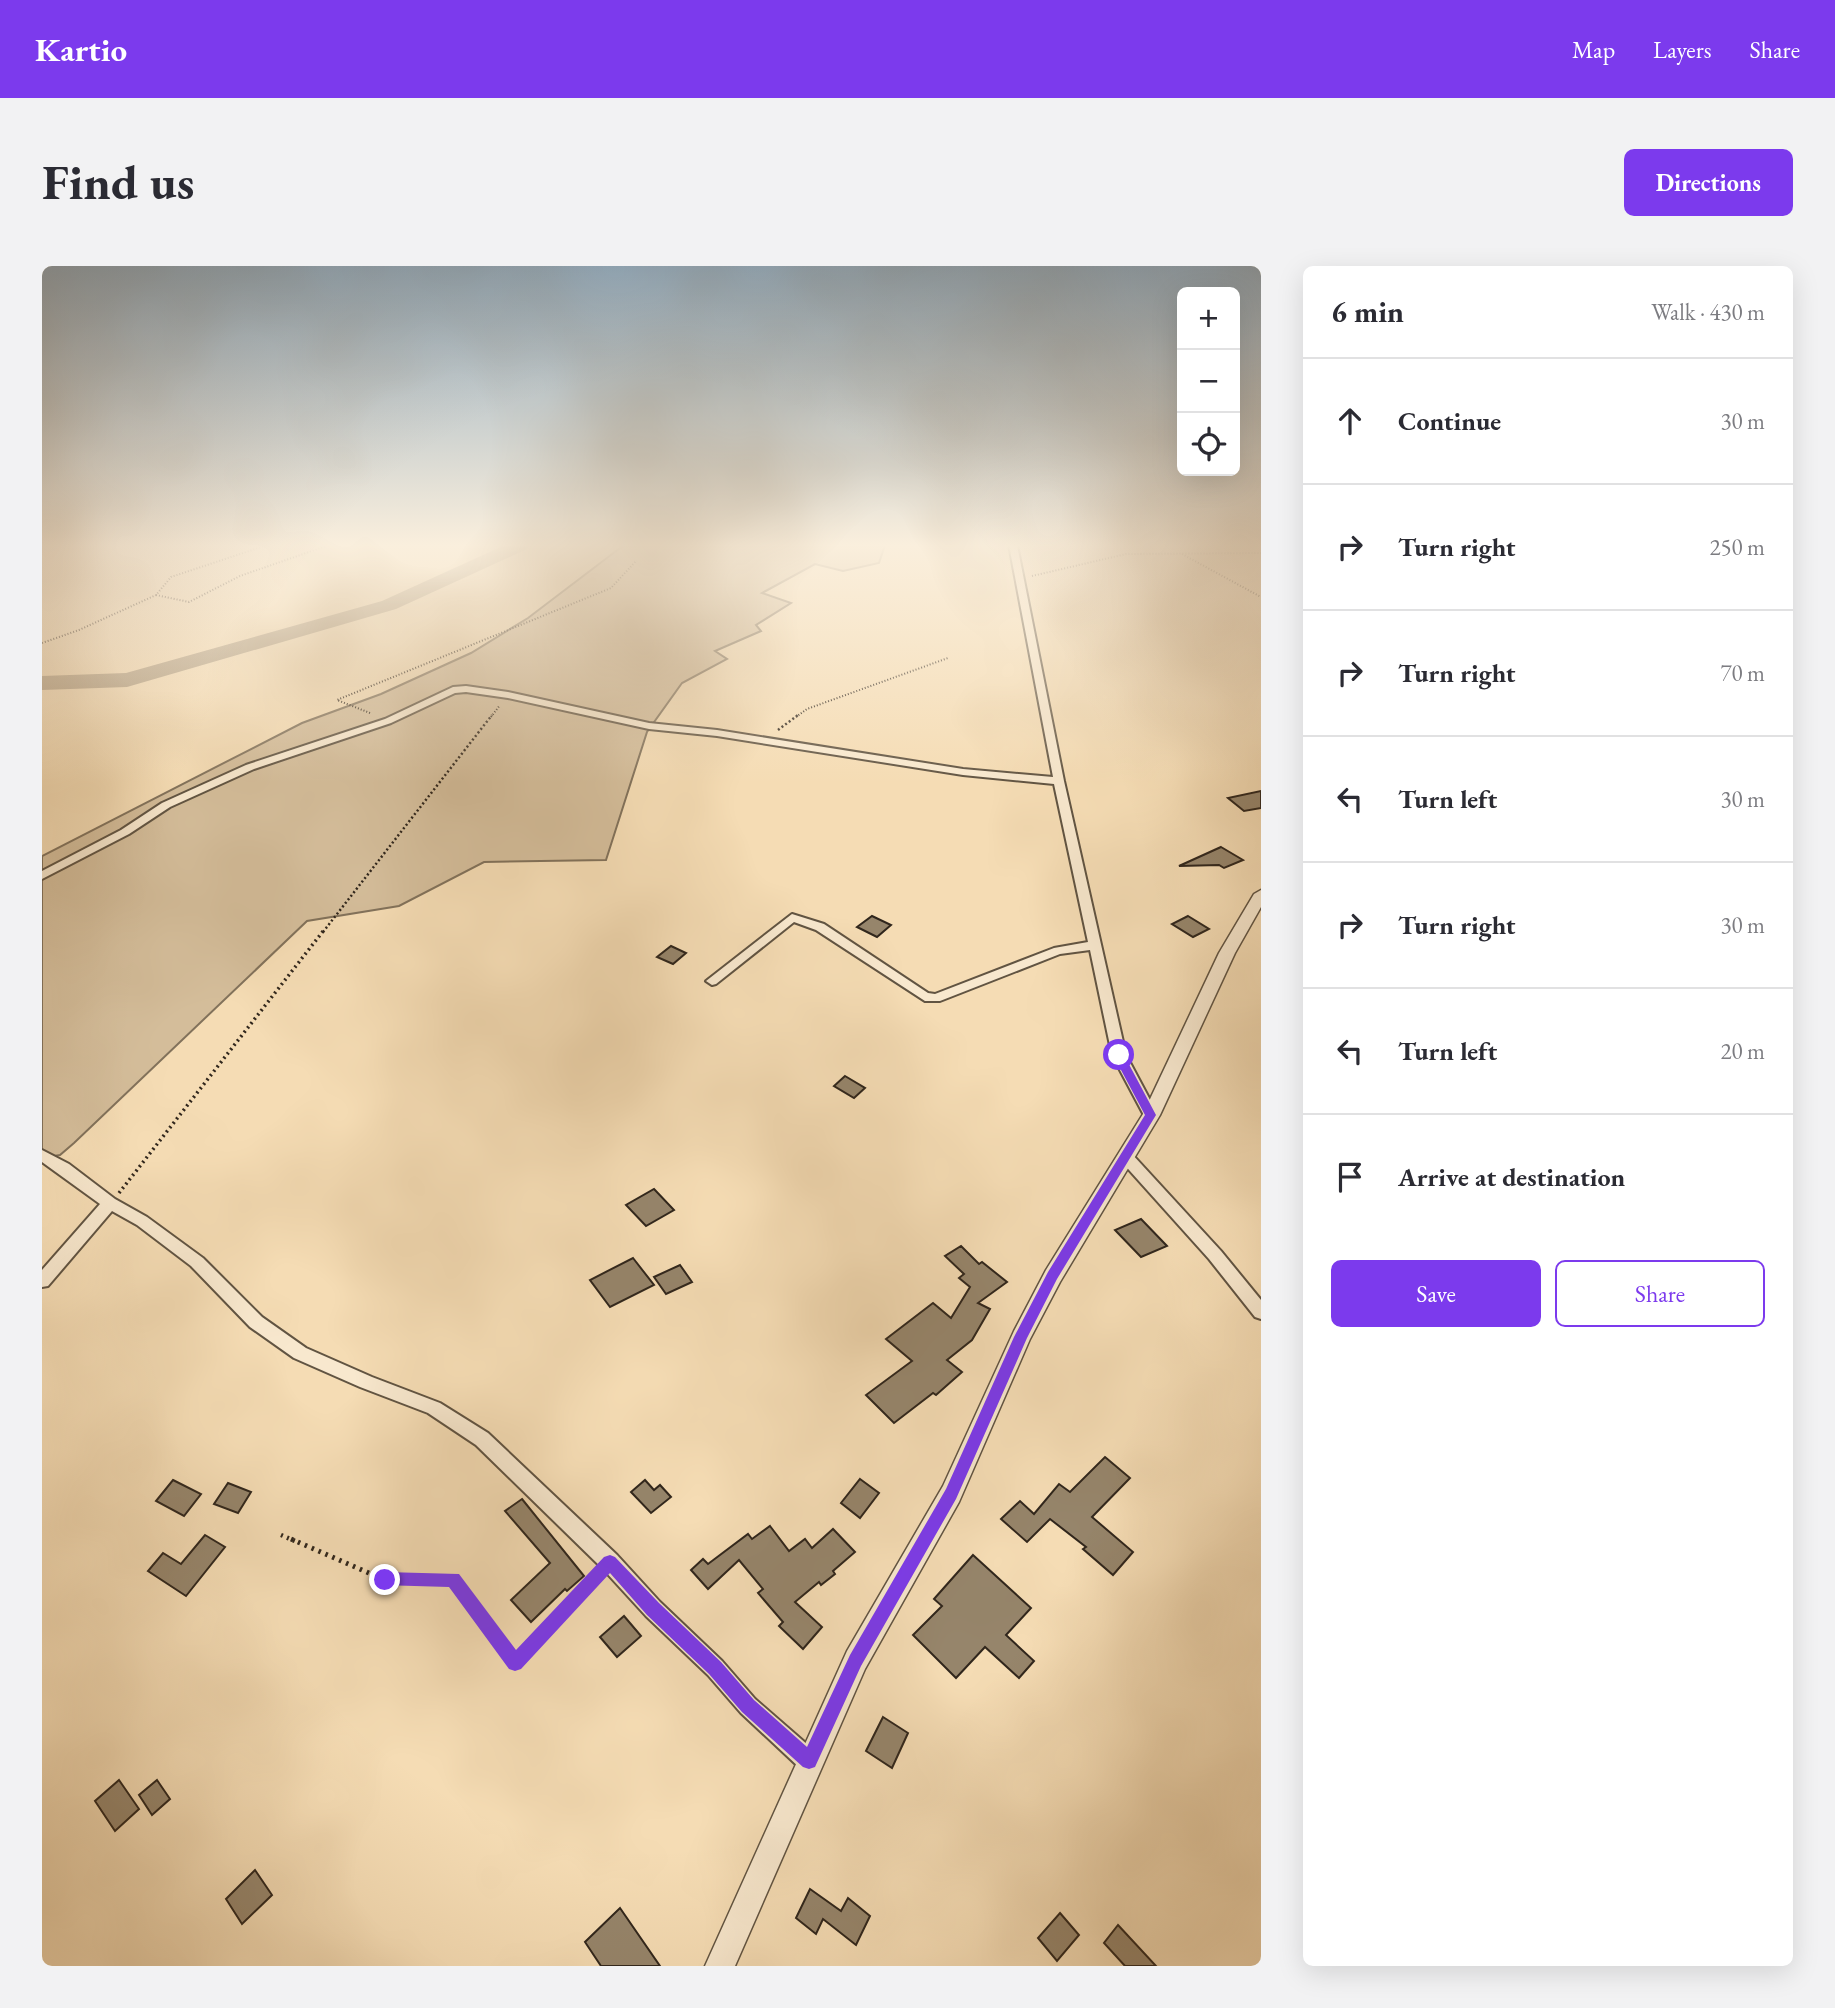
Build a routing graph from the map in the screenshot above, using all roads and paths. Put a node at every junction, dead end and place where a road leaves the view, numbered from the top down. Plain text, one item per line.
1 (91, 624) edge
2 (518, 624) edge
3 (1028, 624) edge
4 (42, 643) edge
5 (948, 658) dead end
6 (508, 695) junction
7 (388, 721) junction
8 (762, 741) junction
9 (1059, 781) junction
10 (42, 876) edge
11 (1261, 894) edge
12 (1096, 946) junction
13 (712, 981) dead end
14 (1151, 1115) junction
15 (42, 1155) edge
16 (1126, 1157) junction
17 (110, 1203) junction
18 (42, 1282) edge
19 (1261, 1312) edge
20 (281, 1535) dead end
21 (610, 1562) junction
22 (809, 1761) junction
23 (720, 1966) edge

1 - 4 path
2 - 7 path
3 - 9 street
5 - 8 path
6 - 7 street
6 - 8 street
6 - 17 path
7 - 10 street
8 - 9 street
9 - 12 street
11 - 14 street
12 - 13 street
12 - 14 street
14 - 16 street
15 - 17 street
16 - 19 street
16 - 22 street
17 - 18 street
17 - 21 street
20 - 21 path
21 - 22 street
22 - 23 street

